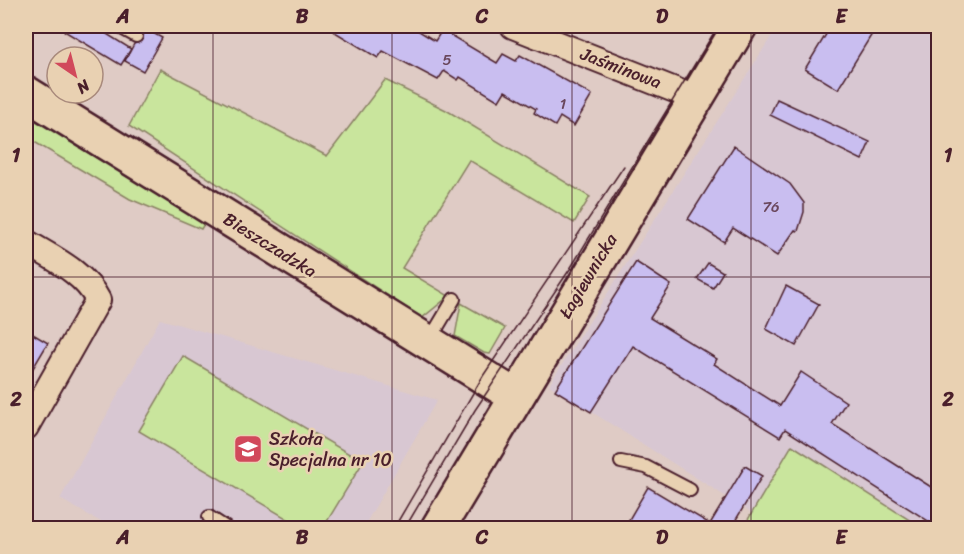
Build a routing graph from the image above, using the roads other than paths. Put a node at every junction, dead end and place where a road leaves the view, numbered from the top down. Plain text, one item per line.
1 (118, 26) edge
2 (513, 26) edge
3 (740, 26) edge
4 (136, 36) dead end
5 (26, 93) edge
6 (695, 98) junction
7 (26, 242) edge
8 (454, 299) dead end
9 (428, 342) junction
10 (515, 396) junction
11 (26, 427) edge
12 (621, 462) dead end
13 (690, 490) dead end
14 (209, 517) dead end
15 (226, 528) edge
16 (438, 528) edge

1 - 4 lane
2 - 6 street, Jaśminowa
3 - 6 street, Łagiewnicka
5 - 9 street, Bieszczadzka
6 - 10 street, Łagiewnicka
7 - 11 street
8 - 9 lane
9 - 10 street, Bieszczadzka
10 - 16 street, Łagiewnicka
12 - 13 lane
14 - 15 lane

